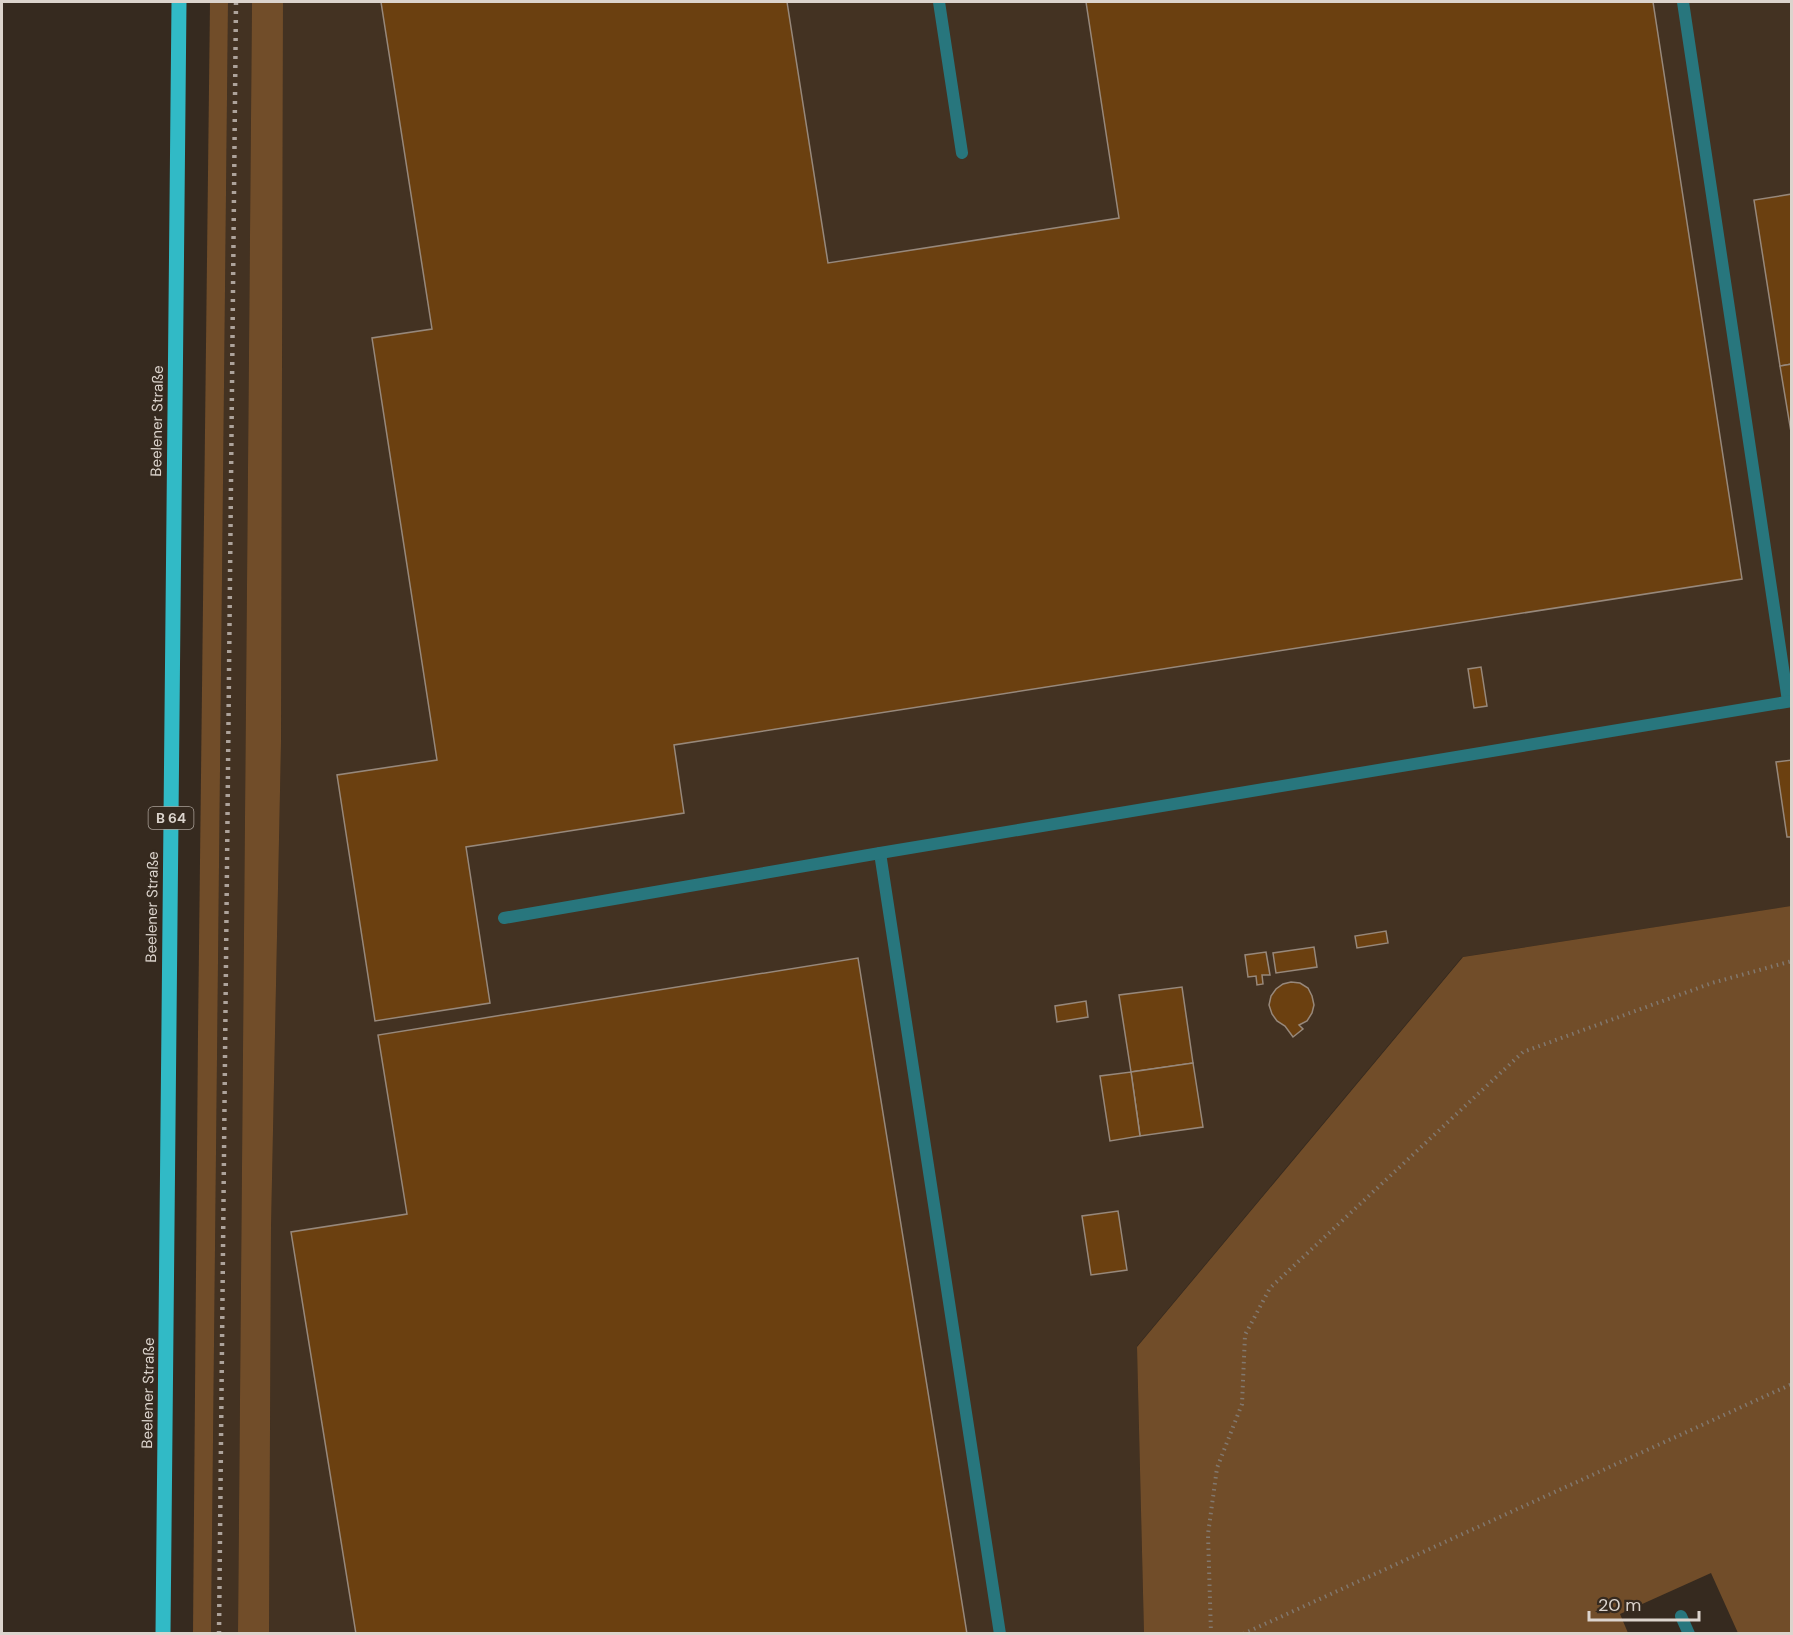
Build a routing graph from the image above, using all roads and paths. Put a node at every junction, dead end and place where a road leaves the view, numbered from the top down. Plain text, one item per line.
1 (179, 2) edge
2 (939, 2) edge
3 (1683, 2) edge
4 (962, 153) dead end
5 (1790, 701) edge
6 (880, 853) junction
7 (504, 918) dead end
8 (1791, 961) edge
9 (1791, 1384) edge
10 (1681, 1616) dead end
11 (163, 1634) edge
12 (1000, 1634) edge
13 (1210, 1634) edge
14 (1243, 1634) edge
15 (1689, 1634) edge

1 - 11 main road, Beelener Straße / B 64
2 - 4 lane
3 - 5 lane
5 - 6 lane
6 - 7 lane
6 - 12 lane
8 - 13 path
9 - 14 path
10 - 15 lane

